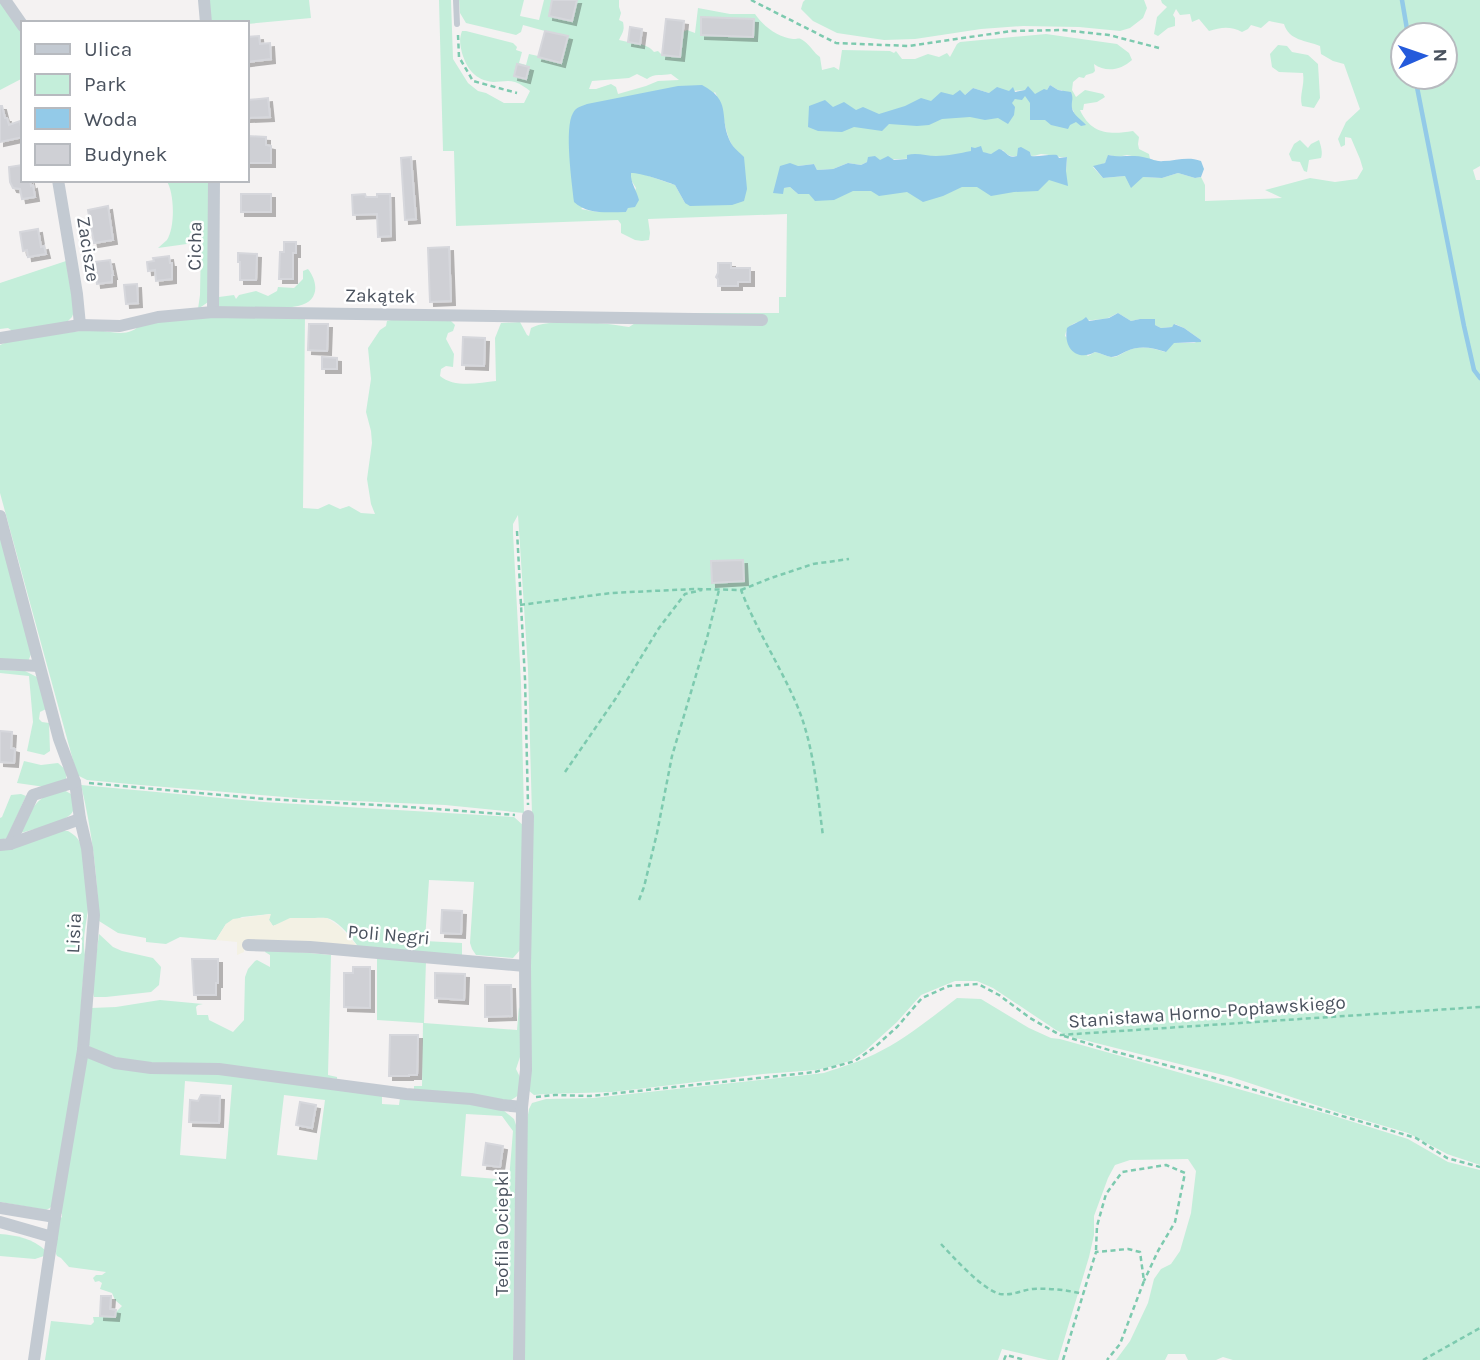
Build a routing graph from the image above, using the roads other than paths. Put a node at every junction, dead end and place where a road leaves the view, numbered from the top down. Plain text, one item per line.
1 (5, 0) edge
2 (204, 0) edge
3 (456, 0) edge
4 (206, 21) edge
5 (21, 23) edge
6 (457, 24) road end
7 (58, 182) edge
8 (214, 182) edge
9 (213, 312) junction
10 (762, 320) dead end
11 (79, 325) junction
12 (0, 338) edge
13 (0, 516) edge
14 (0, 664) edge
15 (39, 666) junction
16 (75, 782) junction
17 (528, 816) road end
18 (80, 819) junction
19 (5, 845) edge
20 (248, 945) dead end
21 (525, 966) junction
22 (83, 1050) junction
23 (522, 1107) junction
24 (0, 1208) edge
25 (55, 1217) junction
26 (0, 1222) edge
27 (52, 1237) junction
28 (34, 1360) edge
29 (519, 1360) edge

1 - 5 street
2 - 4 street
3 - 6 lane
7 - 11 street, Zacisze
8 - 9 street, Cicha
9 - 10 street, Zakątek
9 - 11 street, Zakątek
11 - 12 street, Zakątek
13 - 15 street, Lisia
14 - 15 street
15 - 16 street, Lisia
16 - 18 street, Lisia
16 - 19 street
17 - 21 street, Teofila Ociepki
18 - 19 street
18 - 22 street, Lisia
20 - 21 street, Poli Negri
21 - 23 street, Teofila Ociepki
22 - 23 street
22 - 25 street, Lisia
23 - 29 street, Teofila Ociepki
24 - 25 street
25 - 27 street, Lisia
26 - 27 street
27 - 28 street, Lisia

